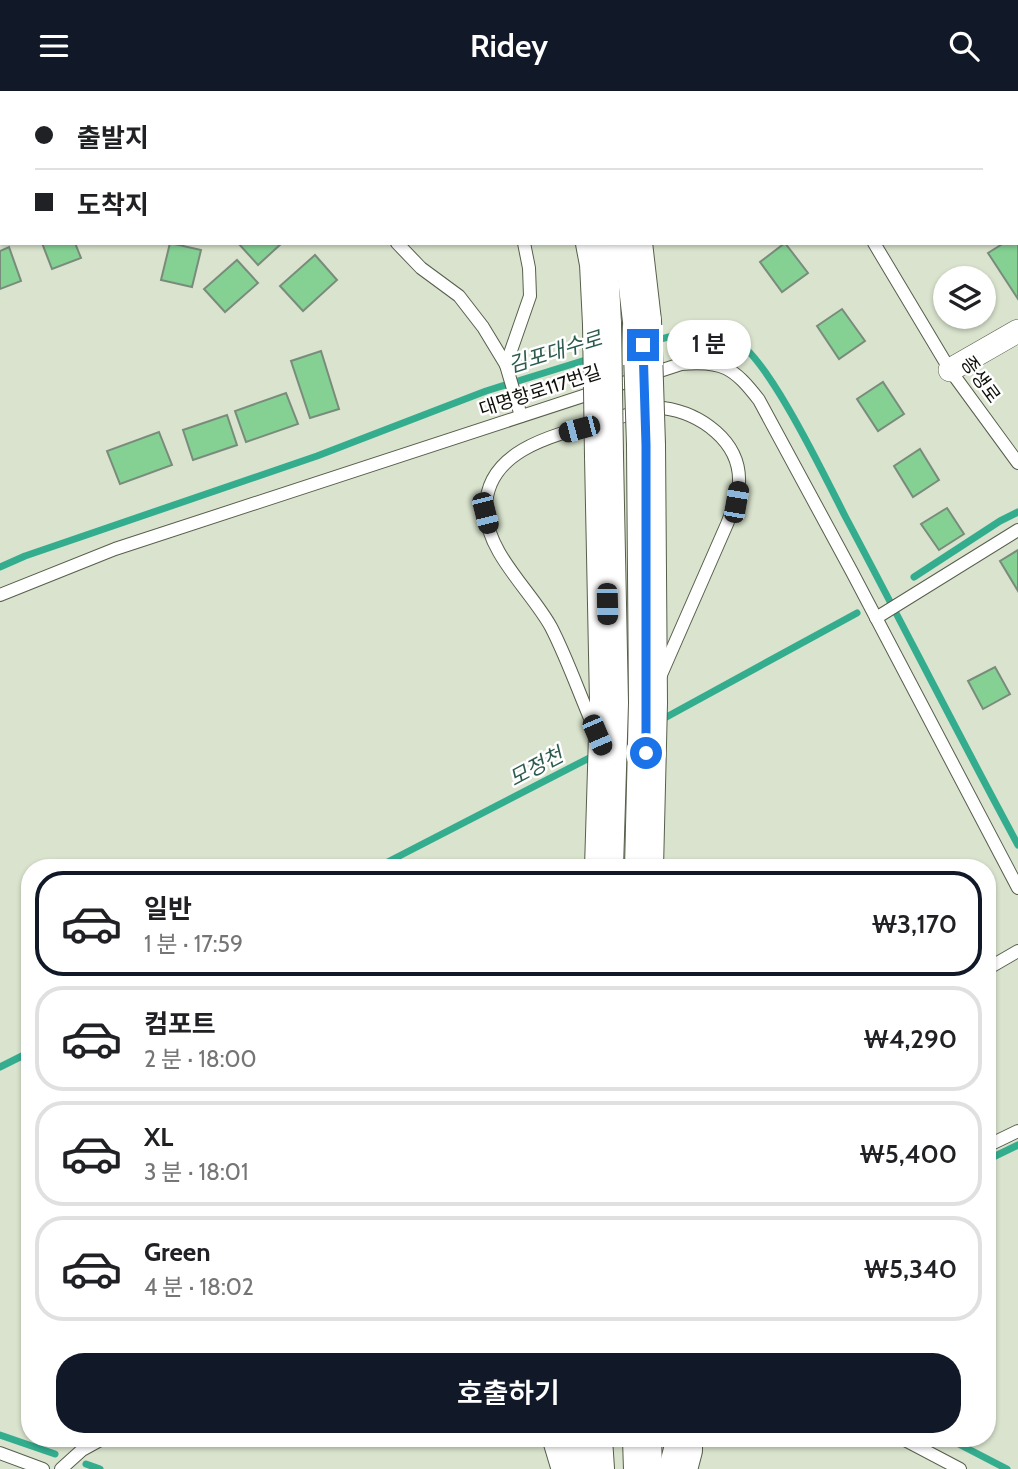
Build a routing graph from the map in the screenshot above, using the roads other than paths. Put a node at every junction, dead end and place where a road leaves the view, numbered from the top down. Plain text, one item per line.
1 (399, 245) edge
2 (524, 245) edge
3 (595, 245) edge
4 (633, 245) edge
5 (875, 245) edge
6 (1018, 331) edge
7 (507, 370) junction
8 (950, 370) junction
9 (521, 416) junction
10 (1018, 463) edge
11 (1018, 530) edge
12 (0, 595) edge
13 (876, 618) junction
14 (654, 680) junction
15 (598, 707) junction
16 (604, 859) edge
17 (644, 859) edge
18 (1018, 888) edge
19 (1018, 951) edge
20 (996, 964) edge
21 (1018, 1131) edge
22 (996, 1142) edge
23 (87, 1447) edge
24 (564, 1447) edge
25 (579, 1447) edge
26 (594, 1447) edge
27 (611, 1447) edge
28 (642, 1447) edge
29 (660, 1447) edge
30 (683, 1447) edge
31 (919, 1447) edge
32 (0, 1453) edge
33 (43, 1469) edge
34 (61, 1469) edge
35 (571, 1469) edge
36 (583, 1469) edge
37 (595, 1469) edge
38 (610, 1469) edge
39 (643, 1469) edge
40 (659, 1469) edge
41 (678, 1469) edge
42 (960, 1469) edge

1 - 7 lane
2 - 7 lane
3 - 15 highway, bridge
4 - 14 highway, bridge
5 - 8 lane, 종생로
6 - 8 street
7 - 9 lane
8 - 10 lane, 종생로
9 - 12 lane, 대명항로117번길
9 - 13 lane, 대명항로117번길
11 - 13 lane
13 - 18 lane, 대명항로117번길
14 - 15 lane
14 - 17 highway
15 - 16 highway
19 - 20 lane
21 - 22 lane
23 - 34 lane
24 - 35 highway
25 - 36 highway
26 - 37 highway
27 - 38 highway
28 - 39 highway
29 - 40 highway
30 - 41 highway
31 - 42 lane
32 - 33 lane

